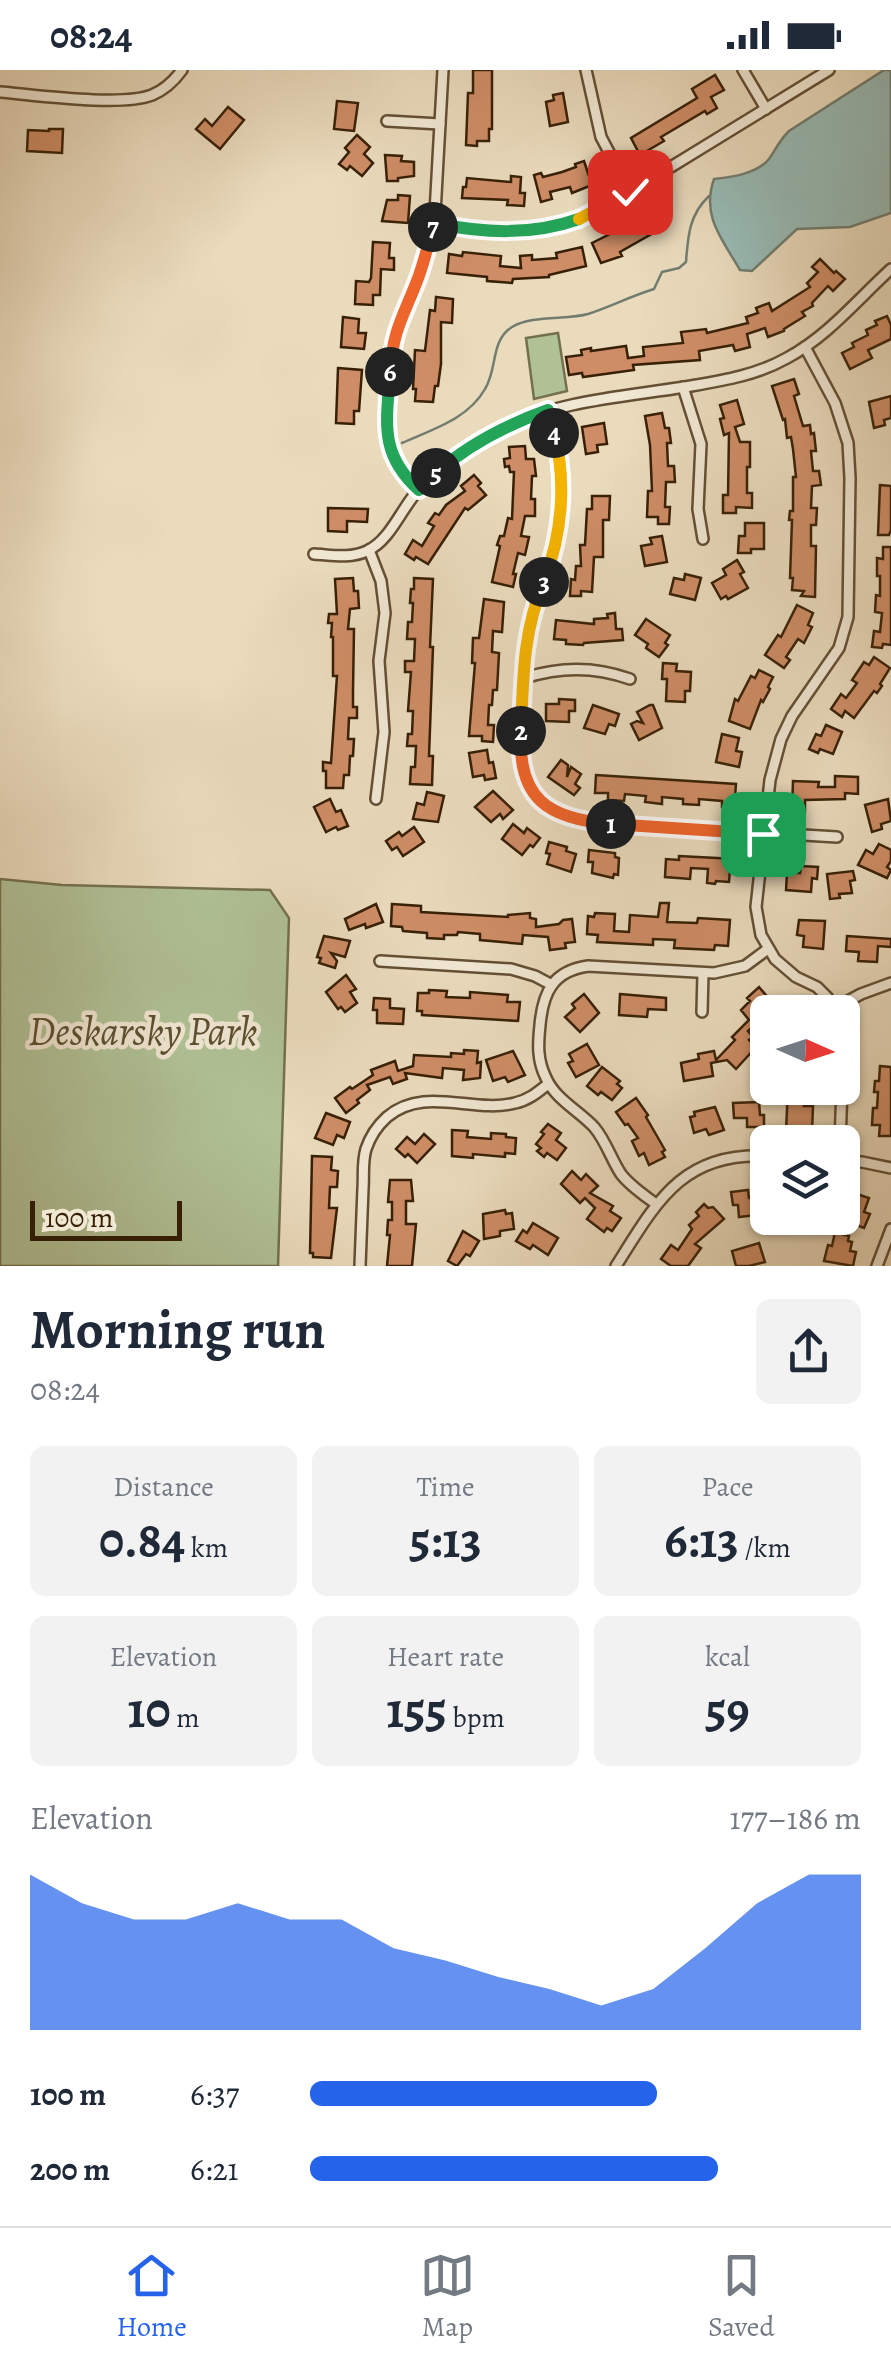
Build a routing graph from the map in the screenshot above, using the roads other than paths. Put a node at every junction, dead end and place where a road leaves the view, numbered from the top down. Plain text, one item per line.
1 (182, 70) edge
2 (444, 70) edge
3 (586, 70) edge
4 (743, 70) edge
5 (828, 70) edge
6 (0, 92) edge
7 (766, 109) junction
8 (387, 121) dead end
9 (440, 124) junction
10 (630, 192) junction
11 (434, 223) junction
12 (891, 269) edge
13 (805, 347) junction
14 (684, 387) junction
15 (548, 410) junction
16 (419, 490) junction
17 (703, 538) dead end
18 (369, 550) junction
19 (314, 554) dead end
20 (524, 678) junction
21 (630, 679) dead end
22 (376, 798) dead end
23 (763, 834) junction
24 (838, 837) dead end
25 (768, 949) junction
26 (380, 960) dead end
27 (703, 973) junction
28 (891, 984) edge
29 (552, 985) junction
30 (824, 995) edge
31 (859, 995) edge
32 (702, 1012) dead end
33 (548, 1084) junction
34 (750, 1156) edge
35 (860, 1162) edge
36 (891, 1168) edge
37 (656, 1204) junction
38 (891, 1230) edge
39 (360, 1266) edge
40 (616, 1266) edge
41 (877, 1266) edge

1 - 6 street
2 - 9 street
3 - 10 street
4 - 7 street
5 - 7 street
7 - 10 street
8 - 9 street
9 - 11 street
10 - 11 street
11 - 16 street
12 - 13 street
13 - 14 street
13 - 23 street
14 - 15 street
14 - 17 street
15 - 16 street
15 - 20 street
16 - 18 street
18 - 19 street
18 - 22 street
20 - 21 street
20 - 23 street
23 - 24 street
23 - 25 street
25 - 27 street
25 - 30 street
26 - 29 street
27 - 29 street
27 - 32 street
28 - 31 street
29 - 33 street
33 - 37 street
33 - 39 street
34 - 37 street
35 - 36 street
37 - 40 street
38 - 41 street

